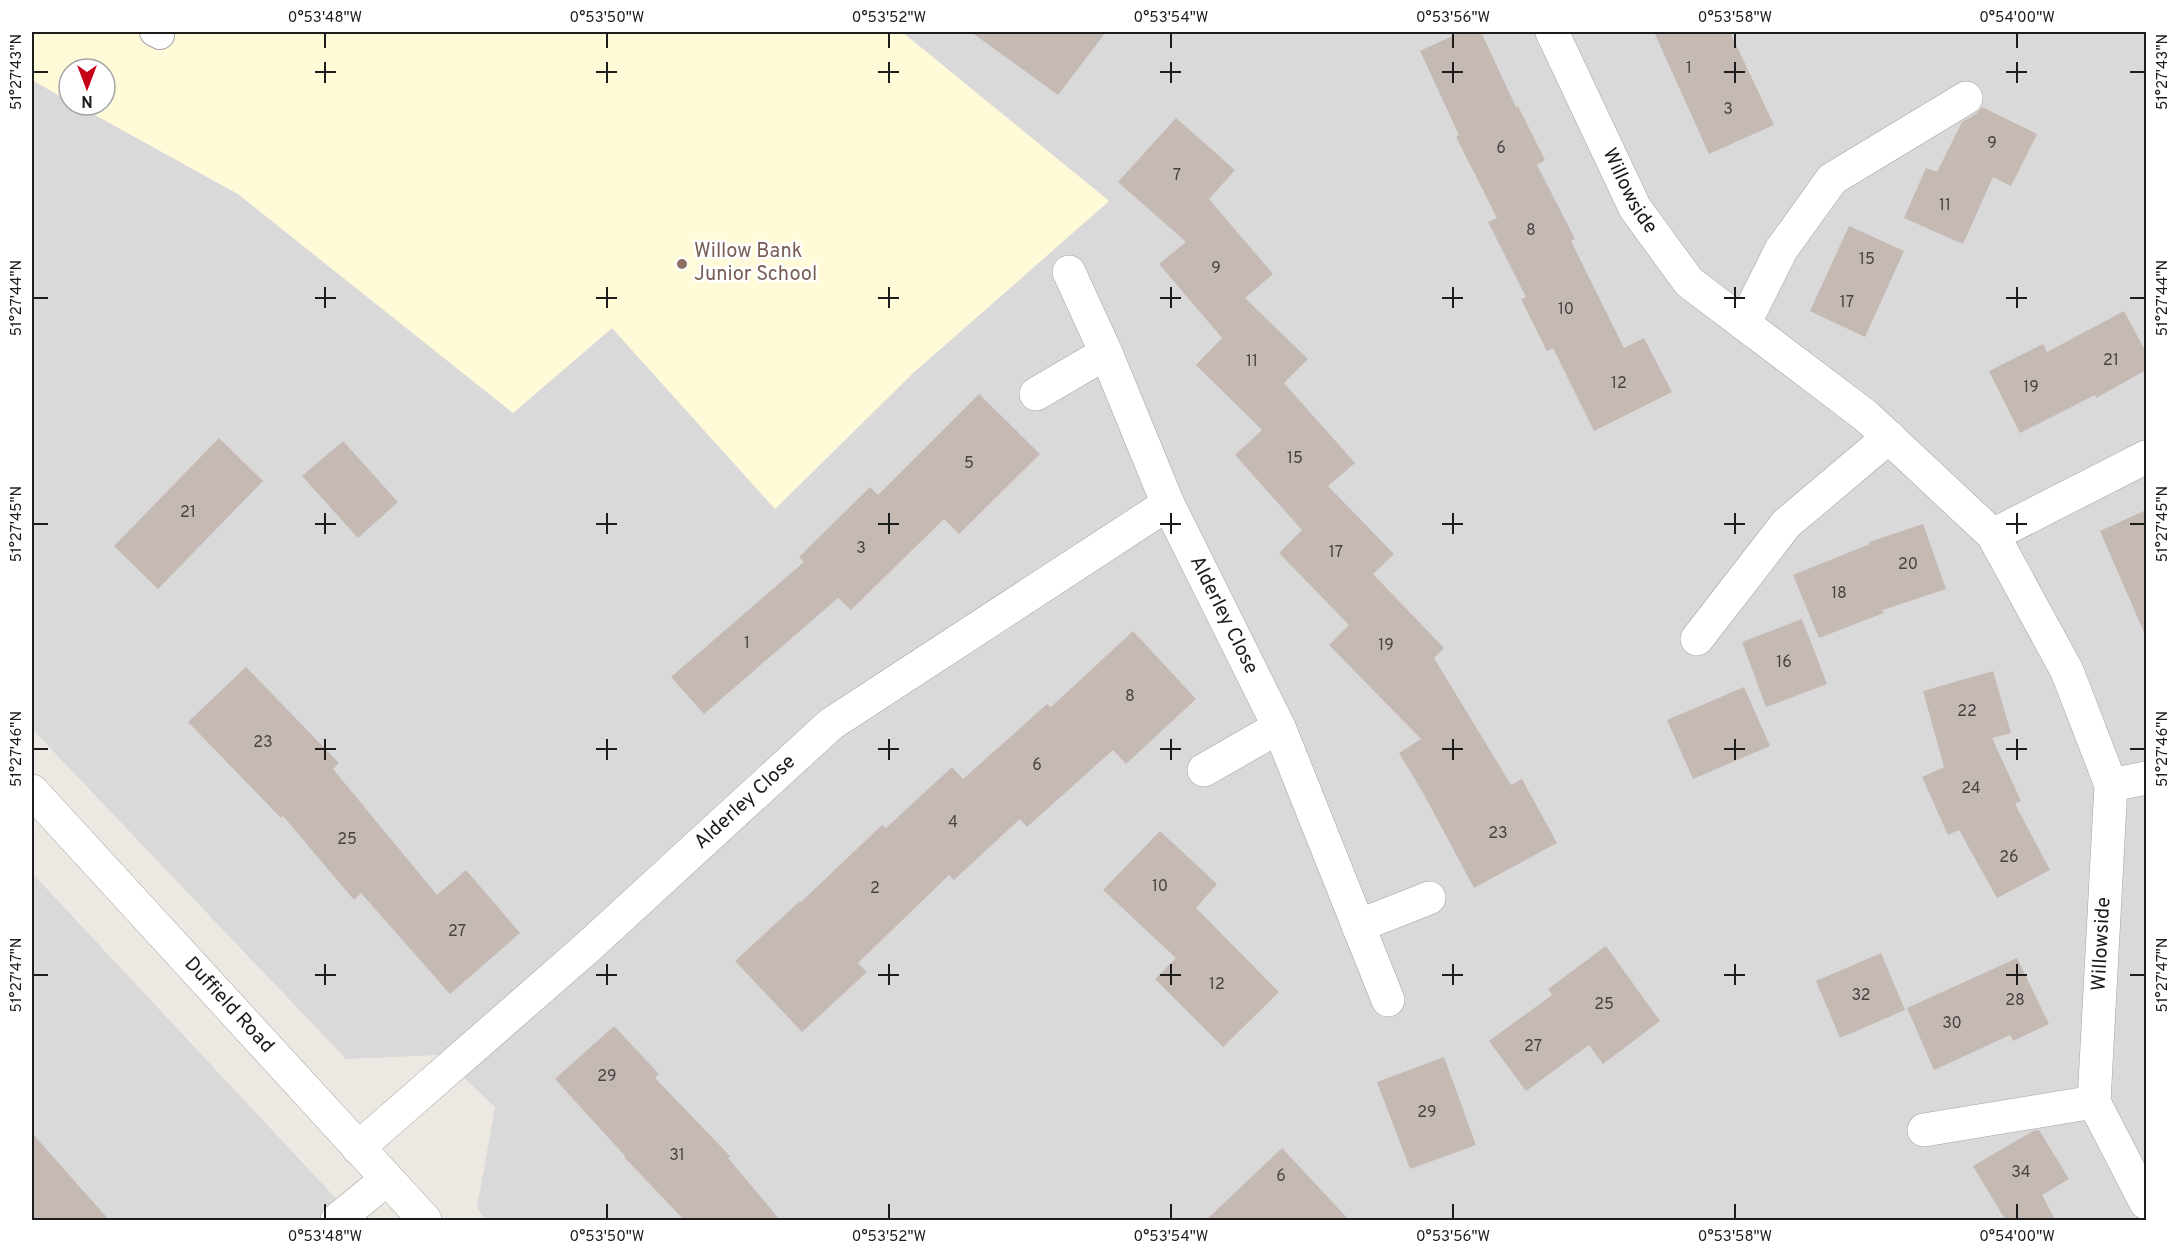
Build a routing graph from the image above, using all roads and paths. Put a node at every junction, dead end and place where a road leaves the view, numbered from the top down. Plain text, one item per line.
1 (1552, 32) edge
2 (1966, 98) dead end
3 (1069, 272) dead end
4 (1744, 324) junction
5 (1106, 353) junction
6 (1036, 394) dead end
7 (1889, 437) junction
8 (2146, 457) edge
9 (1168, 504) junction
10 (1993, 535) junction
11 (1697, 639) dead end
12 (1279, 727) junction
13 (1204, 770) dead end
14 (2146, 778) edge
15 (2111, 785) junction
16 (32, 791) edge
17 (1429, 898) dead end
18 (1358, 926) junction
19 (1388, 1000) dead end
20 (2094, 1102) junction
21 (1924, 1130) dead end
22 (358, 1148) junction
23 (387, 1179) junction
24 (2146, 1203) edge
25 (337, 1221) edge
26 (425, 1221) edge

1 - 4 street, Willowside
2 - 4 street
3 - 5 street, Alderley Close
4 - 7 street, Willowside
5 - 6 street
5 - 9 street, Alderley Close
7 - 10 street, Willowside
7 - 11 street
8 - 10 street
9 - 12 street, Alderley Close
9 - 22 street, Alderley Close
10 - 15 street, Willowside
12 - 13 street
12 - 18 street, Alderley Close
14 - 15 street
15 - 20 street, Willowside
16 - 22 street, Duffield Road
17 - 18 street
18 - 19 street, Alderley Close
20 - 21 street
20 - 24 street
22 - 23 street, Duffield Road
23 - 25 street
23 - 26 street, Duffield Road

